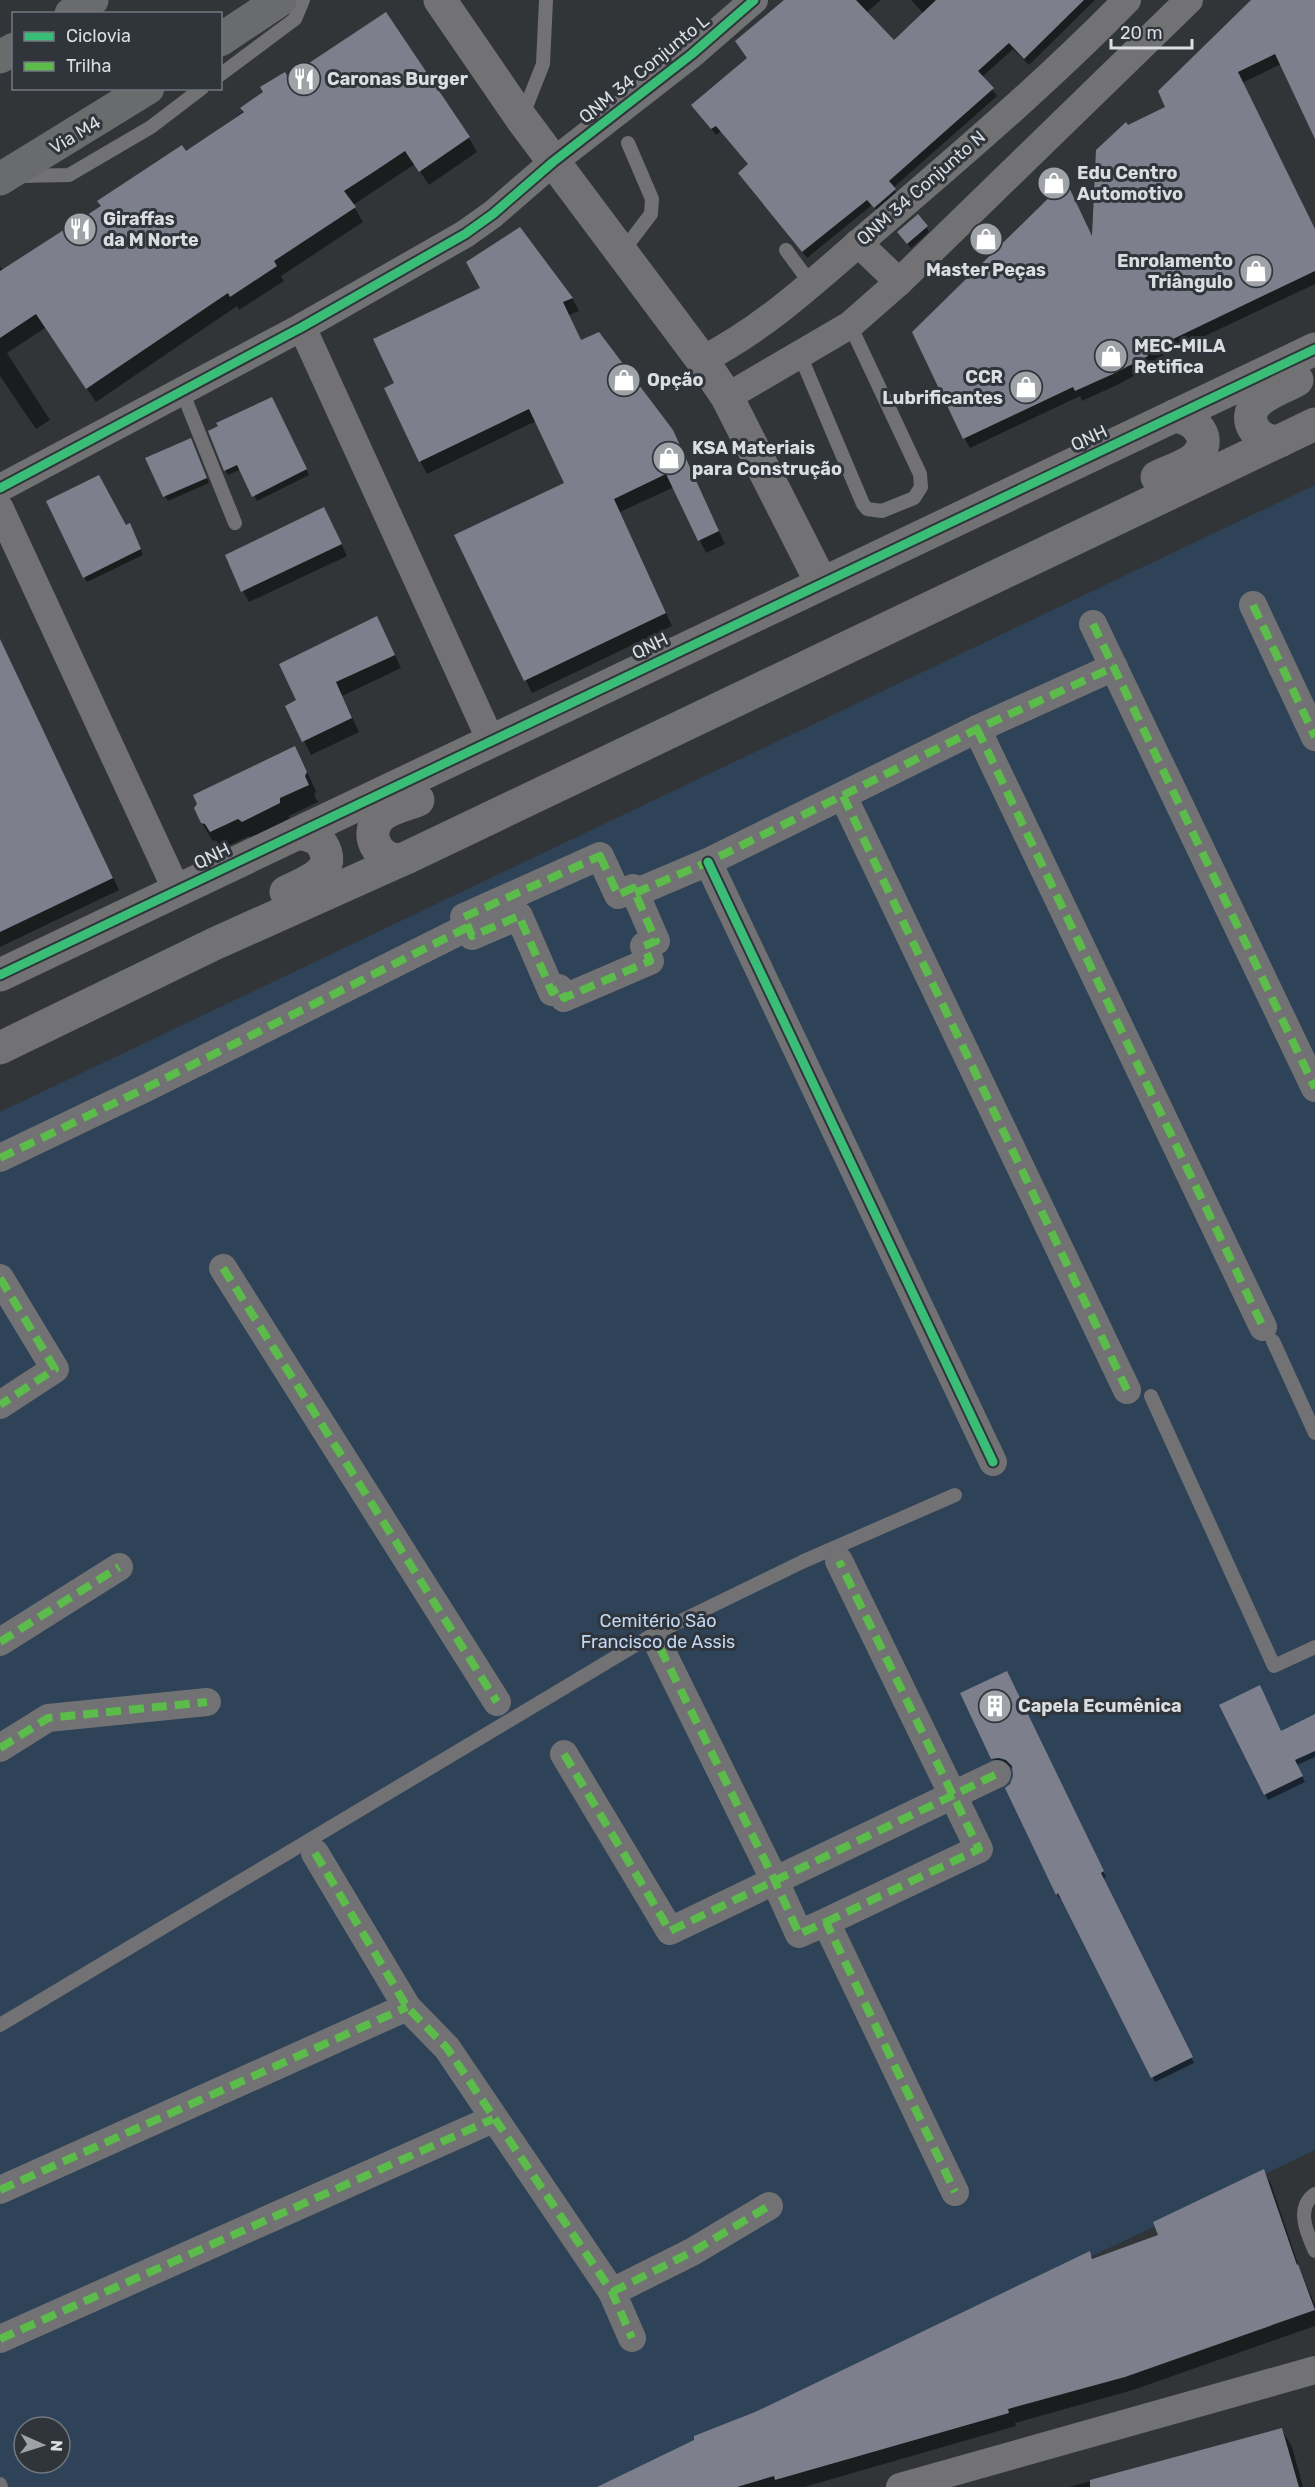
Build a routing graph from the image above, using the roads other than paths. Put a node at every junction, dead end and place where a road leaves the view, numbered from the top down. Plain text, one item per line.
1 (92, 0) edge
2 (256, 0) edge
3 (280, 0) edge
4 (303, 0) edge
5 (440, 0) edge
6 (546, 0) edge
7 (754, 0) edge
8 (1127, 0) edge
9 (1189, 0) edge
10 (74, 12) edge
11 (222, 23) edge
12 (222, 39) edge
13 (222, 74) edge
14 (136, 90) edge
15 (145, 90) edge
16 (199, 90) edge
17 (114, 111) junction
18 (521, 118) junction
19 (628, 143) dead end
20 (553, 162) junction
21 (4, 177) edge
22 (858, 243) junction
23 (786, 250) dead end
24 (621, 253) junction
25 (899, 282) junction
26 (811, 284) junction
27 (850, 325) junction
28 (302, 327) junction
29 (1315, 349) edge
30 (800, 355) junction
31 (702, 360) junction
32 (1315, 371) edge
33 (182, 391) junction
34 (727, 397) junction
35 (1174, 416) junction
36 (1315, 424) edge
37 (1280, 441) junction
38 (0, 488) edge
39 (0, 509) edge
40 (235, 523) dead end
41 (1083, 536) junction
42 (821, 582) junction
43 (1253, 605) dead end
44 (1094, 624) dead end
45 (1114, 667) junction
46 (977, 729) junction
47 (1315, 737) edge
48 (491, 741) junction
49 (843, 796) junction
50 (294, 835) junction
51 (406, 858) junction
52 (708, 862) junction
53 (177, 891) junction
54 (635, 893) junction
55 (468, 927) junction
56 (214, 944) junction
57 (0, 975) edge
58 (0, 1048) edge
59 (1315, 1088) edge
60 (0, 1158) edge
61 (223, 1268) dead end
62 (0, 1278) edge
63 (1268, 1334) joint
64 (1139, 1393) joint
65 (0, 1405) edge
66 (1315, 1433) edge
67 (993, 1462) dead end
68 (955, 1495) dead end
69 (839, 1561) dead end
70 (119, 1567) dead end
71 (0, 1642) edge
72 (1315, 1647) edge
73 (660, 1648) dead end
74 (207, 1702) dead end
75 (497, 1702) dead end
76 (0, 1748) edge
77 (564, 1754) dead end
78 (997, 1774) dead end
79 (953, 1795) junction
80 (315, 1853) dead end
81 (775, 1881) junction
82 (826, 1922) junction
83 (407, 2007) junction
84 (0, 2025) edge
85 (493, 2119) junction
86 (0, 2190) edge
87 (956, 2193) dead end
88 (1315, 2194) edge
89 (769, 2206) dead end
90 (1315, 2251) edge
91 (612, 2292) junction
92 (632, 2338) dead end
93 (0, 2339) edge
94 (1315, 2370) edge
95 (985, 2475) edge
96 (900, 2487) edge

1 - 10 main road
2 - 11 main road
3 - 12 main road
4 - 13 lane
5 - 18 street
6 - 18 lane
7 - 20 street, QNM 34 Conjunto L
8 - 22 street, QNM 34 Conjunto N
9 - 25 street
14 - 17 main road
15 - 17 main road, Via M4
16 - 21 lane
17 - 21 main road, Via M4
18 - 20 street
19 - 24 lane
20 - 24 street
20 - 28 street, QNM 34 Conjunto L
22 - 25 street
22 - 26 street, QNM 34 Conjunto N
23 - 26 lane
24 - 31 street
25 - 27 street
26 - 31 street, QNM 34 Conjunto N
27 - 30 street
27 - 30 lane
28 - 33 street, QNM 34 Conjunto L
28 - 48 street
29 - 35 street, QNH
30 - 34 street
31 - 34 street
32 - 37 street
33 - 38 street, QNM 34 Conjunto L
33 - 40 lane
34 - 42 street
35 - 41 street
35 - 42 street, QNH
36 - 37 street
37 - 41 street
39 - 53 street
41 - 51 street
42 - 48 street, QNH
43 - 47 street
44 - 45 street
45 - 46 street
45 - 59 street
46 - 49 street
46 - 63 street
48 - 50 street, QNH
48 - 51 street
49 - 52 street
49 - 64 street
50 - 53 street, QNH
50 - 56 street
51 - 56 street
52 - 54 street
52 - 67 street
53 - 57 street, QNH
54 - 55 street
54 - 55 street
55 - 60 street
56 - 58 street
61 - 75 street
62 - 65 street
63 - 66 lane
64 - 72 lane
68 - 84 lane
69 - 79 street
70 - 71 street
73 - 81 street
74 - 76 street
77 - 81 street
78 - 79 street
79 - 81 street
79 - 82 street
80 - 83 street
81 - 82 street
82 - 87 street
83 - 85 street
83 - 86 street
85 - 91 street
85 - 93 street
88 - 90 lane
89 - 91 street
91 - 92 street
94 - 95 street
95 - 96 street

